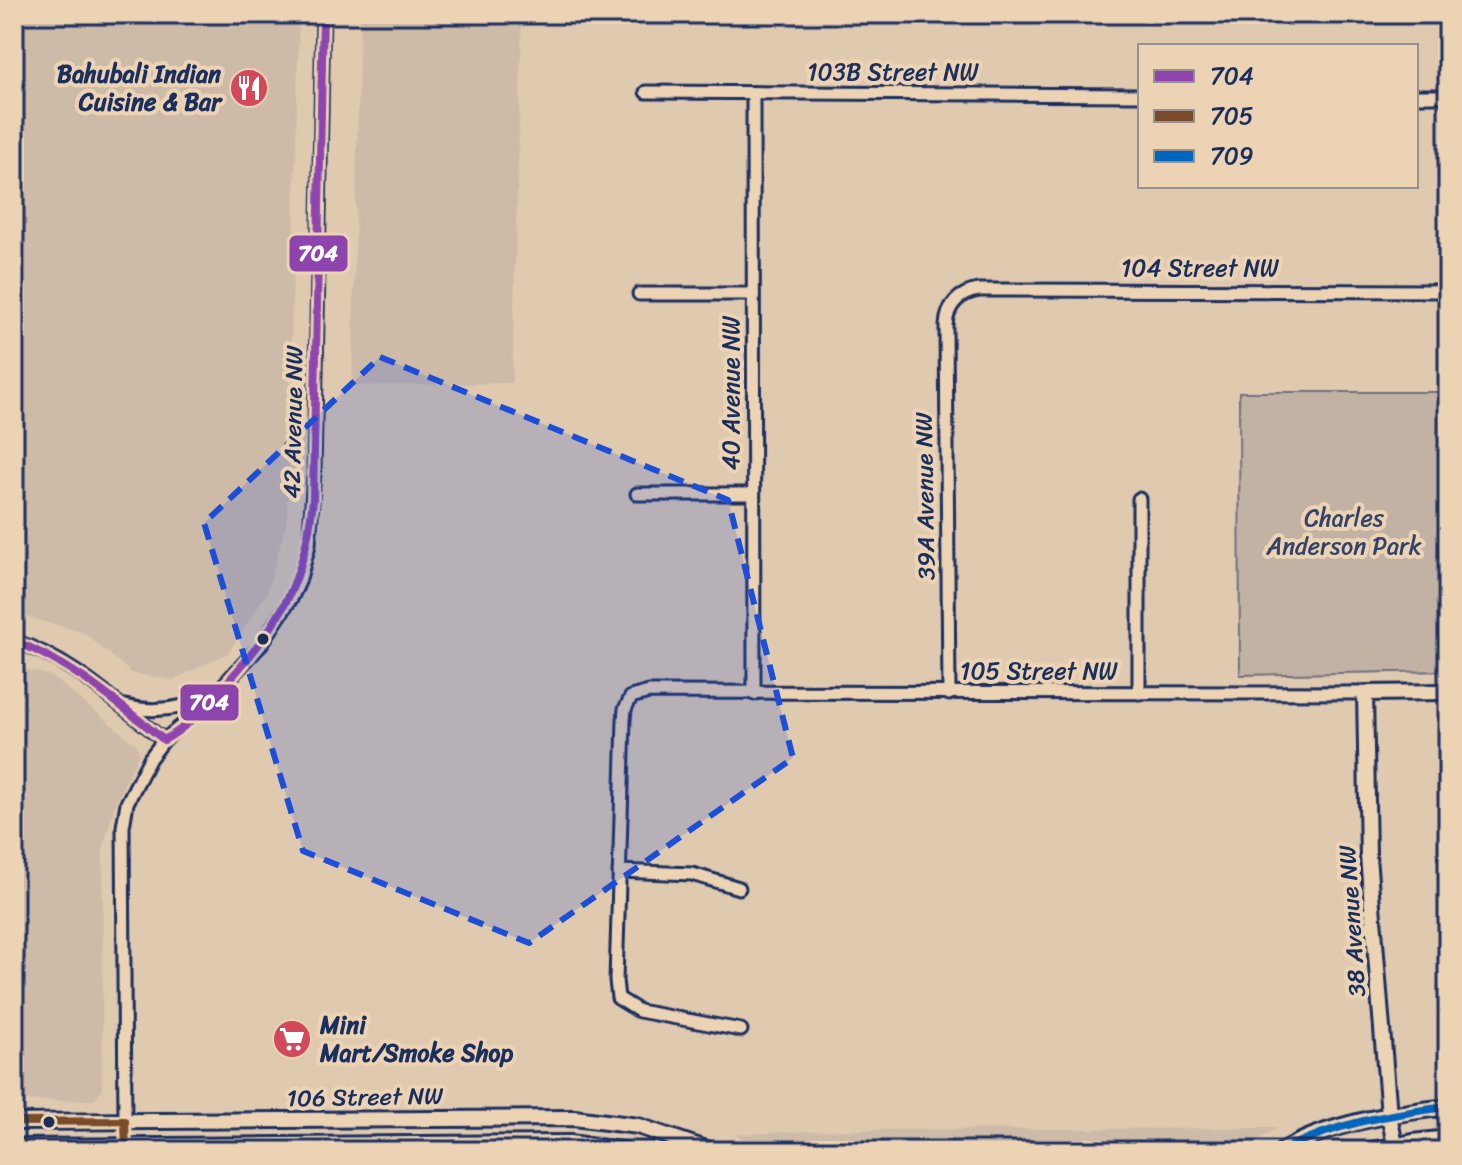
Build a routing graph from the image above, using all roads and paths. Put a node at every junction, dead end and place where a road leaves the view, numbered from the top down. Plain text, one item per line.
1 (323, 14) edge
2 (646, 92) dead end
3 (753, 93) junction
4 (1138, 95) edge
5 (1418, 96) edge
6 (1448, 96) edge
7 (1448, 291) edge
8 (639, 294) dead end
9 (753, 294) junction
10 (955, 300) joint
11 (637, 494) dead end
12 (753, 494) junction
13 (1139, 499) dead end
14 (14, 641) edge
15 (1448, 692) edge
16 (217, 693) junction
17 (1139, 693) junction
18 (1365, 693) junction
19 (754, 694) junction
20 (949, 694) junction
21 (117, 703) junction
22 (164, 740) junction
23 (619, 871) junction
24 (739, 888) dead end
25 (741, 1030) dead end
26 (1448, 1107) edge
27 (1389, 1115) junction
28 (125, 1121) junction
29 (14, 1122) edge
30 (1448, 1138) edge
31 (1395, 1145) junction
32 (14, 1147) edge
33 (126, 1149) edge
34 (626, 1151) edge
35 (712, 1151) edge
36 (1282, 1151) edge
37 (1367, 1151) edge

1 - 16 street, 42 Avenue NW
2 - 3 street, 103B Street NW
3 - 4 street, 103B Street NW
3 - 9 street, 40 Avenue NW
5 - 6 street
7 - 10 street, 104 Street NW
8 - 9 street
9 - 12 street, 40 Avenue NW
10 - 20 street, 39A Avenue NW
11 - 12 street
12 - 19 street, 40 Avenue NW
13 - 17 street
14 - 21 street
15 - 18 street, 105 Street NW
16 - 21 street
16 - 22 street, 42 Avenue NW
17 - 18 street, 105 Street NW
17 - 20 street, 105 Street NW
18 - 27 street, 38 Avenue NW
19 - 20 street, 105 Street NW
19 - 23 street, 105 Street NW
21 - 22 street
22 - 28 street, 42 Avenue NW
23 - 24 street
23 - 25 street
26 - 27 street
27 - 31 street, 38 Avenue NW
27 - 36 street
28 - 29 street, 106 Street NW
28 - 33 street, 42 Avenue NW
28 - 35 street, 106 Street NW
30 - 31 street
31 - 37 street
32 - 33 street, 106 Street NW
33 - 34 street, 106 Street NW

